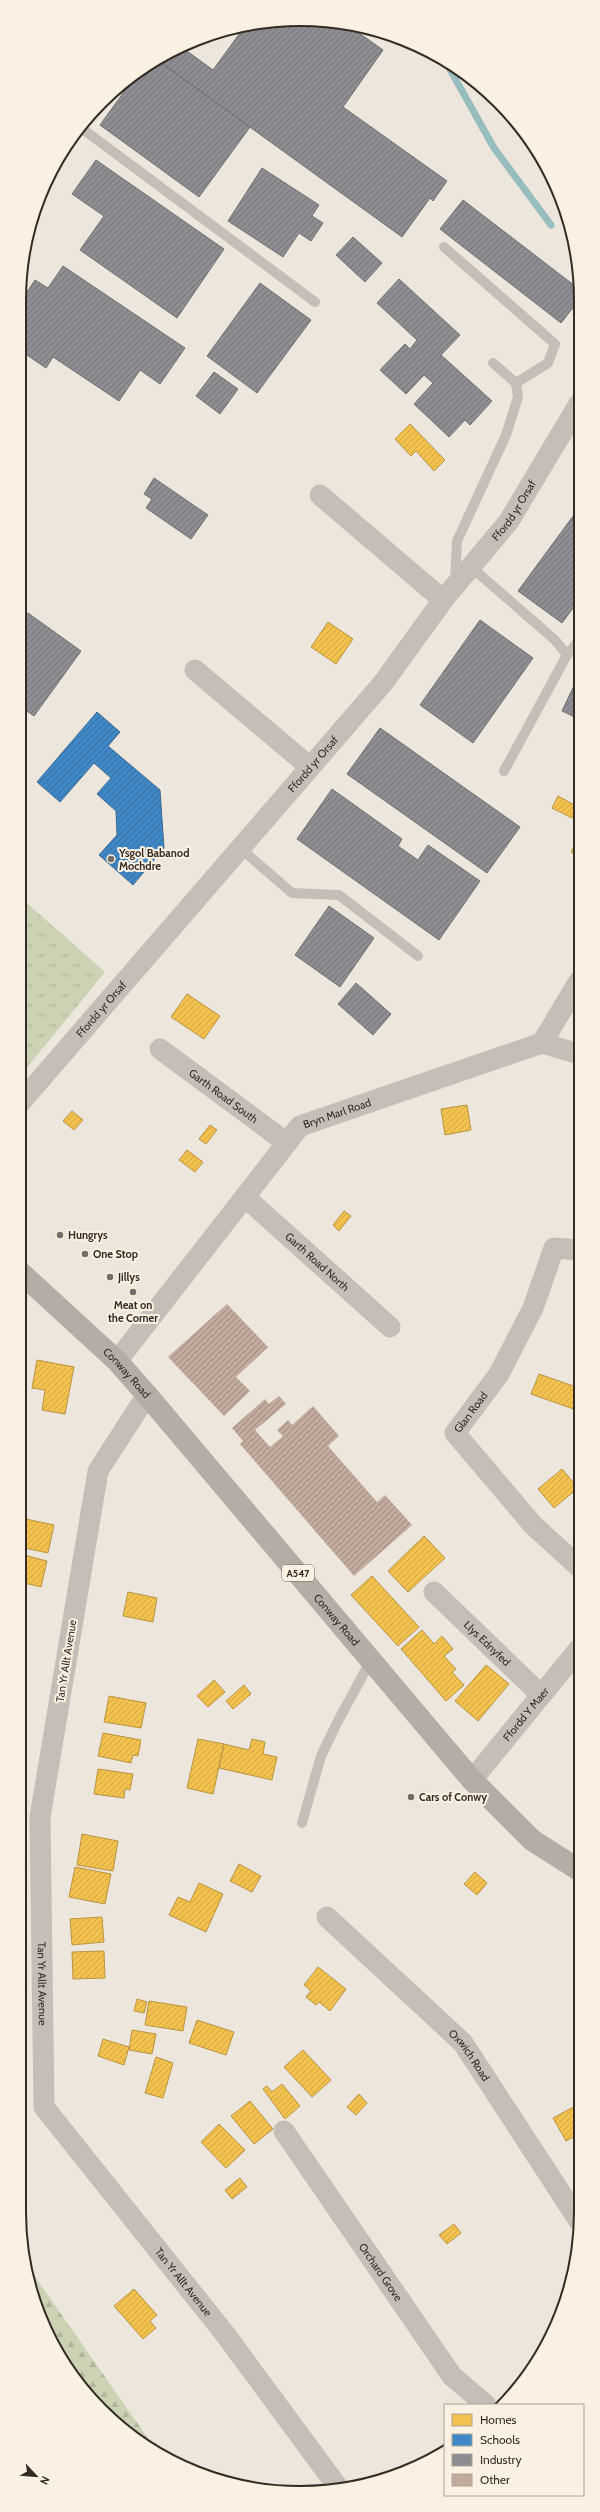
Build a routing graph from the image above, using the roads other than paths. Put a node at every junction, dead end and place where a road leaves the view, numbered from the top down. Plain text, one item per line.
1 (85, 131) edge
2 (444, 247) dead end
3 (315, 302) dead end
4 (493, 363) dead end
5 (516, 383) junction
6 (574, 412) edge
7 (320, 495) dead end
8 (471, 567) junction
9 (449, 593) junction
10 (574, 646) edge
11 (567, 655) junction
12 (195, 670) dead end
13 (310, 767) junction
14 (504, 770) dead end
15 (240, 848) junction
16 (418, 956) dead end
17 (574, 990) edge
18 (542, 1043) junction
19 (160, 1049) dead end
20 (574, 1053) edge
21 (26, 1096) edge
22 (288, 1142) junction
23 (245, 1197) junction
24 (574, 1250) edge
25 (26, 1278) edge
26 (390, 1327) dead end
27 (117, 1361) junction
28 (147, 1395) junction
29 (574, 1562) edge
30 (434, 1592) dead end
31 (574, 1655) edge
32 (371, 1660) junction
33 (542, 1695) junction
34 (472, 1780) junction
35 (302, 1823) dead end
36 (574, 1867) edge
37 (327, 1917) dead end
38 (284, 2131) dead end
39 (574, 2213) edge
40 (485, 2404) edge
41 (336, 2484) edge

1 - 3 lane
2 - 5 lane
4 - 5 lane
5 - 9 lane
6 - 8 street, Ffordd yr Orsaf
7 - 9 street
8 - 9 street, Ffordd yr Orsaf
8 - 11 lane
9 - 13 street, Ffordd yr Orsaf
10 - 11 lane
11 - 14 lane
12 - 13 street
13 - 15 street, Ffordd yr Orsaf
15 - 16 lane
15 - 21 street, Ffordd yr Orsaf
17 - 18 street
18 - 20 street
18 - 22 street, Bryn Marl Road
19 - 22 street, Garth Road South
22 - 23 street, Bryn Marl Road
23 - 26 street, Garth Road North
23 - 27 street, Bryn Marl Road
24 - 29 street, Glan Road
25 - 27 main road, Conway Road / A547
27 - 28 main road, Conway Road / A547
28 - 32 main road, Conway Road / A547
28 - 41 street, Tan Yr Allt Avenue
30 - 33 street, Llys Ednyfed
31 - 33 street, Ffordd Y Maer
32 - 34 main road, Conway Road / A547
32 - 35 lane
33 - 34 street, Ffordd Y Maer
34 - 36 main road, Conway Road / A547
37 - 39 street, Oxwich Road
38 - 40 street, Orchard Grove

